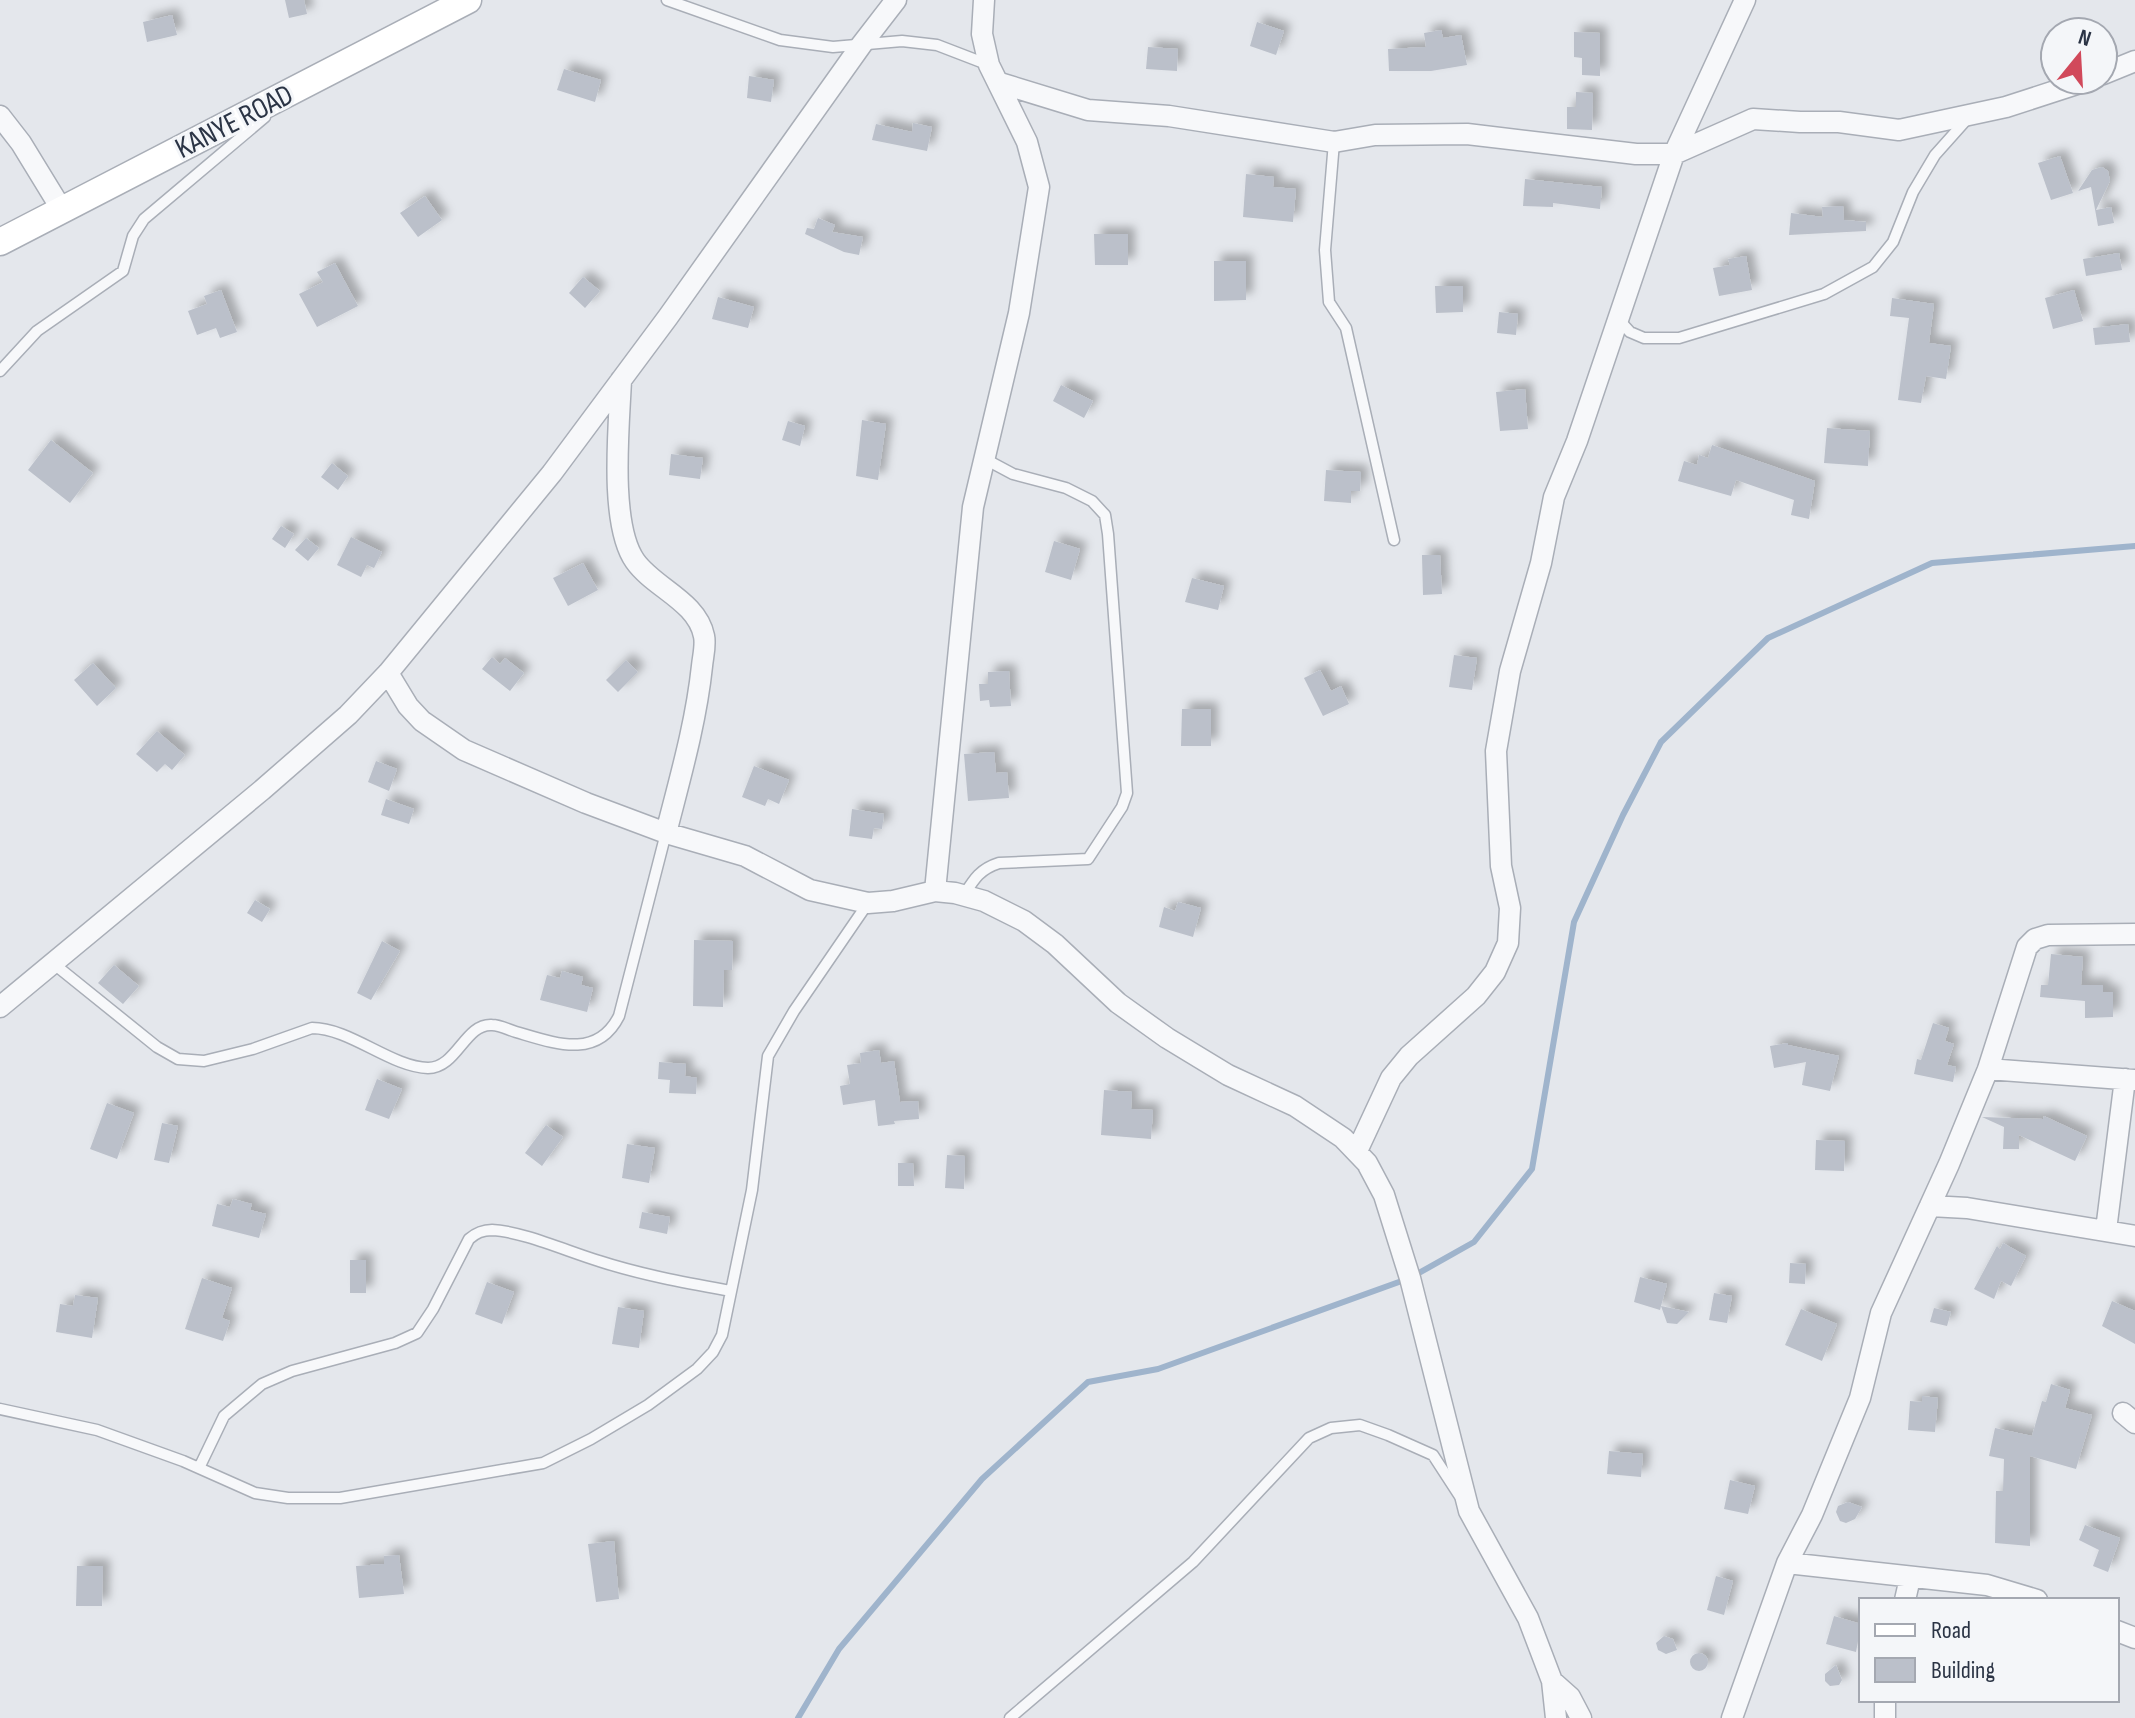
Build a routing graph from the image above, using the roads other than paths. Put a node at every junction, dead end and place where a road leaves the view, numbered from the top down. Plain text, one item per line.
1 (468, 0) edge
2 (667, 0) edge
3 (896, 0) edge
4 (984, 0) edge
5 (1745, 0) edge
6 (862, 44) junction
7 (989, 65) junction
8 (1000, 83) junction
9 (300, 87) junction
10 (2040, 96) edge
11 (1970, 115) junction
12 (0, 116) edge
13 (1334, 142) junction
14 (1674, 154) junction
15 (62, 210) junction
16 (0, 242) edge
17 (1618, 319) junction
18 (0, 371) edge
19 (621, 380) junction
20 (983, 458) junction
21 (1394, 540) dead end
22 (388, 673) junction
23 (666, 833) junction
24 (935, 891) junction
25 (964, 895) junction
26 (868, 903) junction
27 (2135, 934) edge
28 (54, 964) junction
29 (0, 1007) edge
30 (1988, 1069) junction
31 (2130, 1079) edge
32 (1357, 1151) junction
33 (1930, 1206) junction
34 (2106, 1230) junction
35 (2135, 1236) edge
36 (731, 1291) junction
37 (0, 1409) edge
38 (199, 1468) junction
39 (1469, 1511) junction
40 (1787, 1563) junction
41 (1910, 1578) junction
42 (1905, 1598) edge
43 (2030, 1598) edge
44 (1552, 1681) junction
45 (1010, 1718) edge
46 (1556, 1718) edge
47 (1581, 1718) edge
48 (1732, 1718) edge

1 - 9 main road, KANYE ROAD
2 - 6 lane
3 - 6 street
4 - 7 street
5 - 14 street
6 - 7 lane
6 - 19 street
7 - 8 street
8 - 13 street
8 - 20 street
9 - 15 main road, KANYE ROAD
9 - 18 lane
10 - 11 street
11 - 14 street
11 - 17 lane
12 - 15 street
13 - 14 street
13 - 21 lane
14 - 17 street
15 - 16 main road, KANYE ROAD
17 - 32 street
19 - 22 street
19 - 23 street
20 - 24 street
20 - 25 lane
22 - 23 street
22 - 28 street
23 - 26 street
23 - 28 lane
24 - 25 street
24 - 26 street
25 - 32 street
26 - 36 lane
27 - 30 street
28 - 29 street
30 - 31 street
30 - 33 street
31 - 34 street
32 - 39 street
33 - 34 street
33 - 40 street
34 - 35 street
36 - 38 lane
36 - 38 lane
37 - 38 lane
39 - 44 street
39 - 45 lane
40 - 41 street
40 - 48 street
41 - 42 street
41 - 43 street
44 - 46 street
44 - 47 street

